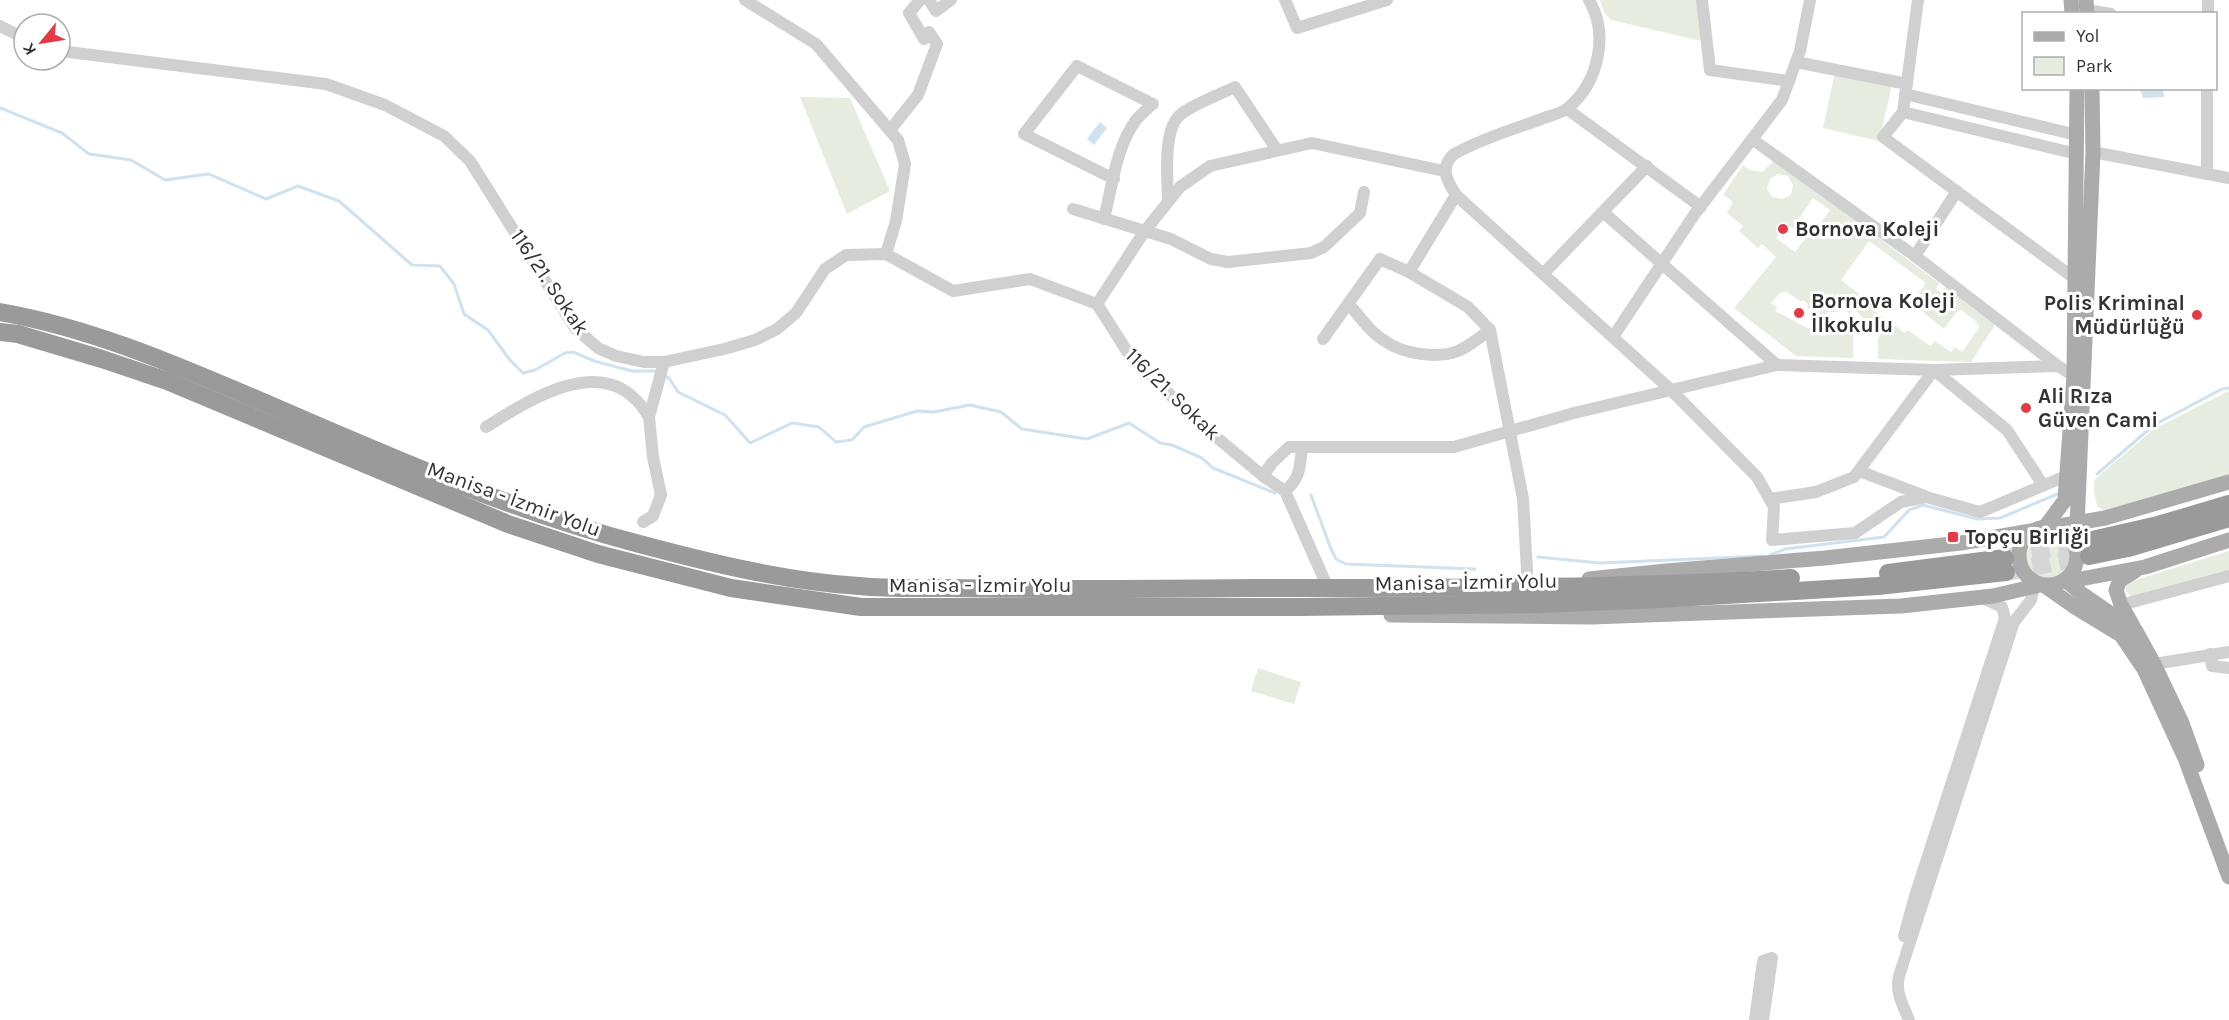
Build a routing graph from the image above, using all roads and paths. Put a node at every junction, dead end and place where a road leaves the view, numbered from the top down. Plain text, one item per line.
1 (745, 0) edge
2 (920, 0) edge
3 (929, 0) edge
4 (951, 0) edge
5 (1285, 0) edge
6 (1387, 0) edge
7 (1589, 0) edge
8 (1702, 0) edge
9 (1810, 0) edge
10 (1918, 0) edge
11 (2071, 0) edge
12 (2083, 9) edge
13 (2100, 12) edge
14 (72, 52) edge
15 (1796, 62) junction
16 (1789, 81) junction
17 (1906, 89) junction
18 (2077, 90) edge
19 (2092, 90) edge
20 (2207, 90) edge
21 (1567, 109) junction
22 (1903, 112) junction
23 (890, 130) junction
24 (2077, 135) junction
25 (1752, 139) junction
26 (1277, 150) junction
27 (2093, 152) junction
28 (2077, 154) junction
29 (1647, 166) junction
30 (1444, 171) junction
31 (2207, 174) junction
32 (2229, 178) edge
33 (1114, 179) junction
34 (1956, 191) junction
35 (1364, 192) dead end
36 (1456, 195) junction
37 (1168, 202) junction
38 (1701, 207) junction
39 (1073, 209) dead end
40 (1603, 212) junction
41 (1104, 219) junction
42 (1144, 232) junction
43 (886, 255) junction
44 (1915, 256) junction
45 (1662, 264) junction
46 (1409, 272) junction
47 (1543, 274) junction
48 (2074, 278) junction
49 (1097, 304) junction
50 (1349, 304) junction
51 (0, 312) edge
52 (1490, 330) junction
53 (0, 332) edge
54 (1613, 337) junction
55 (1323, 339) dead end
56 (664, 362) junction
57 (1778, 365) junction
58 (2058, 366) junction
59 (1934, 370) junction
60 (2079, 380) junction
61 (1671, 390) junction
62 (650, 417) junction
63 (486, 427) dead end
64 (1509, 430) junction
65 (1302, 448) junction
66 (1859, 471) junction
67 (1263, 476) junction
68 (2066, 476) junction
69 (2229, 482) edge
70 (2043, 485) junction
71 (1285, 491) junction
72 (1926, 497) junction
73 (1770, 500) junction
74 (2229, 504) edge
75 (2229, 518) edge
76 (644, 522) dead end
77 (2076, 523) junction
78 (2045, 527) junction
79 (2229, 540) edge
80 (2086, 548) junction
81 (2145, 567) junction
82 (2229, 576) edge
83 (2065, 580) junction
84 (2040, 586) junction
85 (1328, 588) junction
86 (1532, 588) junction
87 (1981, 597) junction
88 (2121, 605) junction
89 (1326, 607) junction
90 (2136, 631) junction
91 (2229, 652) edge
92 (2210, 654) junction
93 (2154, 664) junction
94 (2229, 668) edge
95 (2229, 855) edge
96 (2229, 877) edge
97 (1755, 1020) edge
98 (1763, 1020) edge
99 (1907, 1020) edge

1 - 23 street
2 - 23 street
3 - 4 street
5 - 6 street
7 - 21 street
8 - 16 street
9 - 15 street
10 - 17 street
11 - 12 main road
12 - 13 street
14 - 56 street, 116/21. Sokak
15 - 16 street
15 - 17 street
16 - 25 street
17 - 22 street
17 - 24 street
18 - 24 main road
19 - 27 main road
20 - 31 street
21 - 29 street
21 - 30 street
22 - 28 street
22 - 34 street
23 - 43 street
24 - 28 main road
25 - 38 street
25 - 44 street
26 - 30 street
26 - 37 street
26 - 37 street
27 - 31 street
27 - 60 main road
28 - 48 main road
29 - 38 street
29 - 40 street
30 - 36 street
31 - 32 street
33 - 33 street
33 - 41 street
34 - 44 street
34 - 48 street
35 - 42 street
36 - 46 street
36 - 47 street
37 - 42 street
38 - 45 street
39 - 41 street
40 - 45 street
40 - 47 street
41 - 42 street
42 - 49 street
43 - 49 street, 116/21. Sokak
43 - 56 street, 116/21. Sokak
44 - 58 street
45 - 54 street
45 - 57 street
46 - 50 street
46 - 52 street
47 - 54 street
48 - 60 main road
49 - 67 street, 116/21. Sokak
50 - 52 street
50 - 55 street
51 - 85 highway, Manisa - İzmir Yolu
52 - 64 street
53 - 89 highway, Manisa - İzmir Yolu
54 - 61 street
56 - 62 street
57 - 59 street
57 - 61 street
58 - 59 street
58 - 60 street
59 - 66 street
59 - 70 street
60 - 68 main road
60 - 77 main road
61 - 64 street
61 - 73 street
62 - 63 street
62 - 76 street
64 - 65 street
64 - 86 street
65 - 67 street
65 - 71 street
66 - 72 street
66 - 73 street
67 - 71 street, 116/21. Sokak
68 - 70 street
68 - 78 main road
69 - 77 main road
70 - 72 street
71 - 85 street
72 - 73 street
74 - 80 highway
75 - 80 highway
77 - 78 main road
77 - 80 main road
78 - 80 main road
78 - 84 main road
78 - 86 main road
79 - 81 main road
80 - 83 main road
81 - 83 main road
81 - 88 main road
82 - 88 street
83 - 84 main road
83 - 90 main road
84 - 87 main road
84 - 96 main road
84 - 99 street
85 - 86 highway, Manisa - İzmir Yolu
86 - 89 highway, Manisa - İzmir Yolu
87 - 89 main road
87 - 99 street
88 - 90 main road
90 - 93 main road
91 - 92 street
92 - 93 street
92 - 94 street
93 - 95 main road
97 - 98 street

